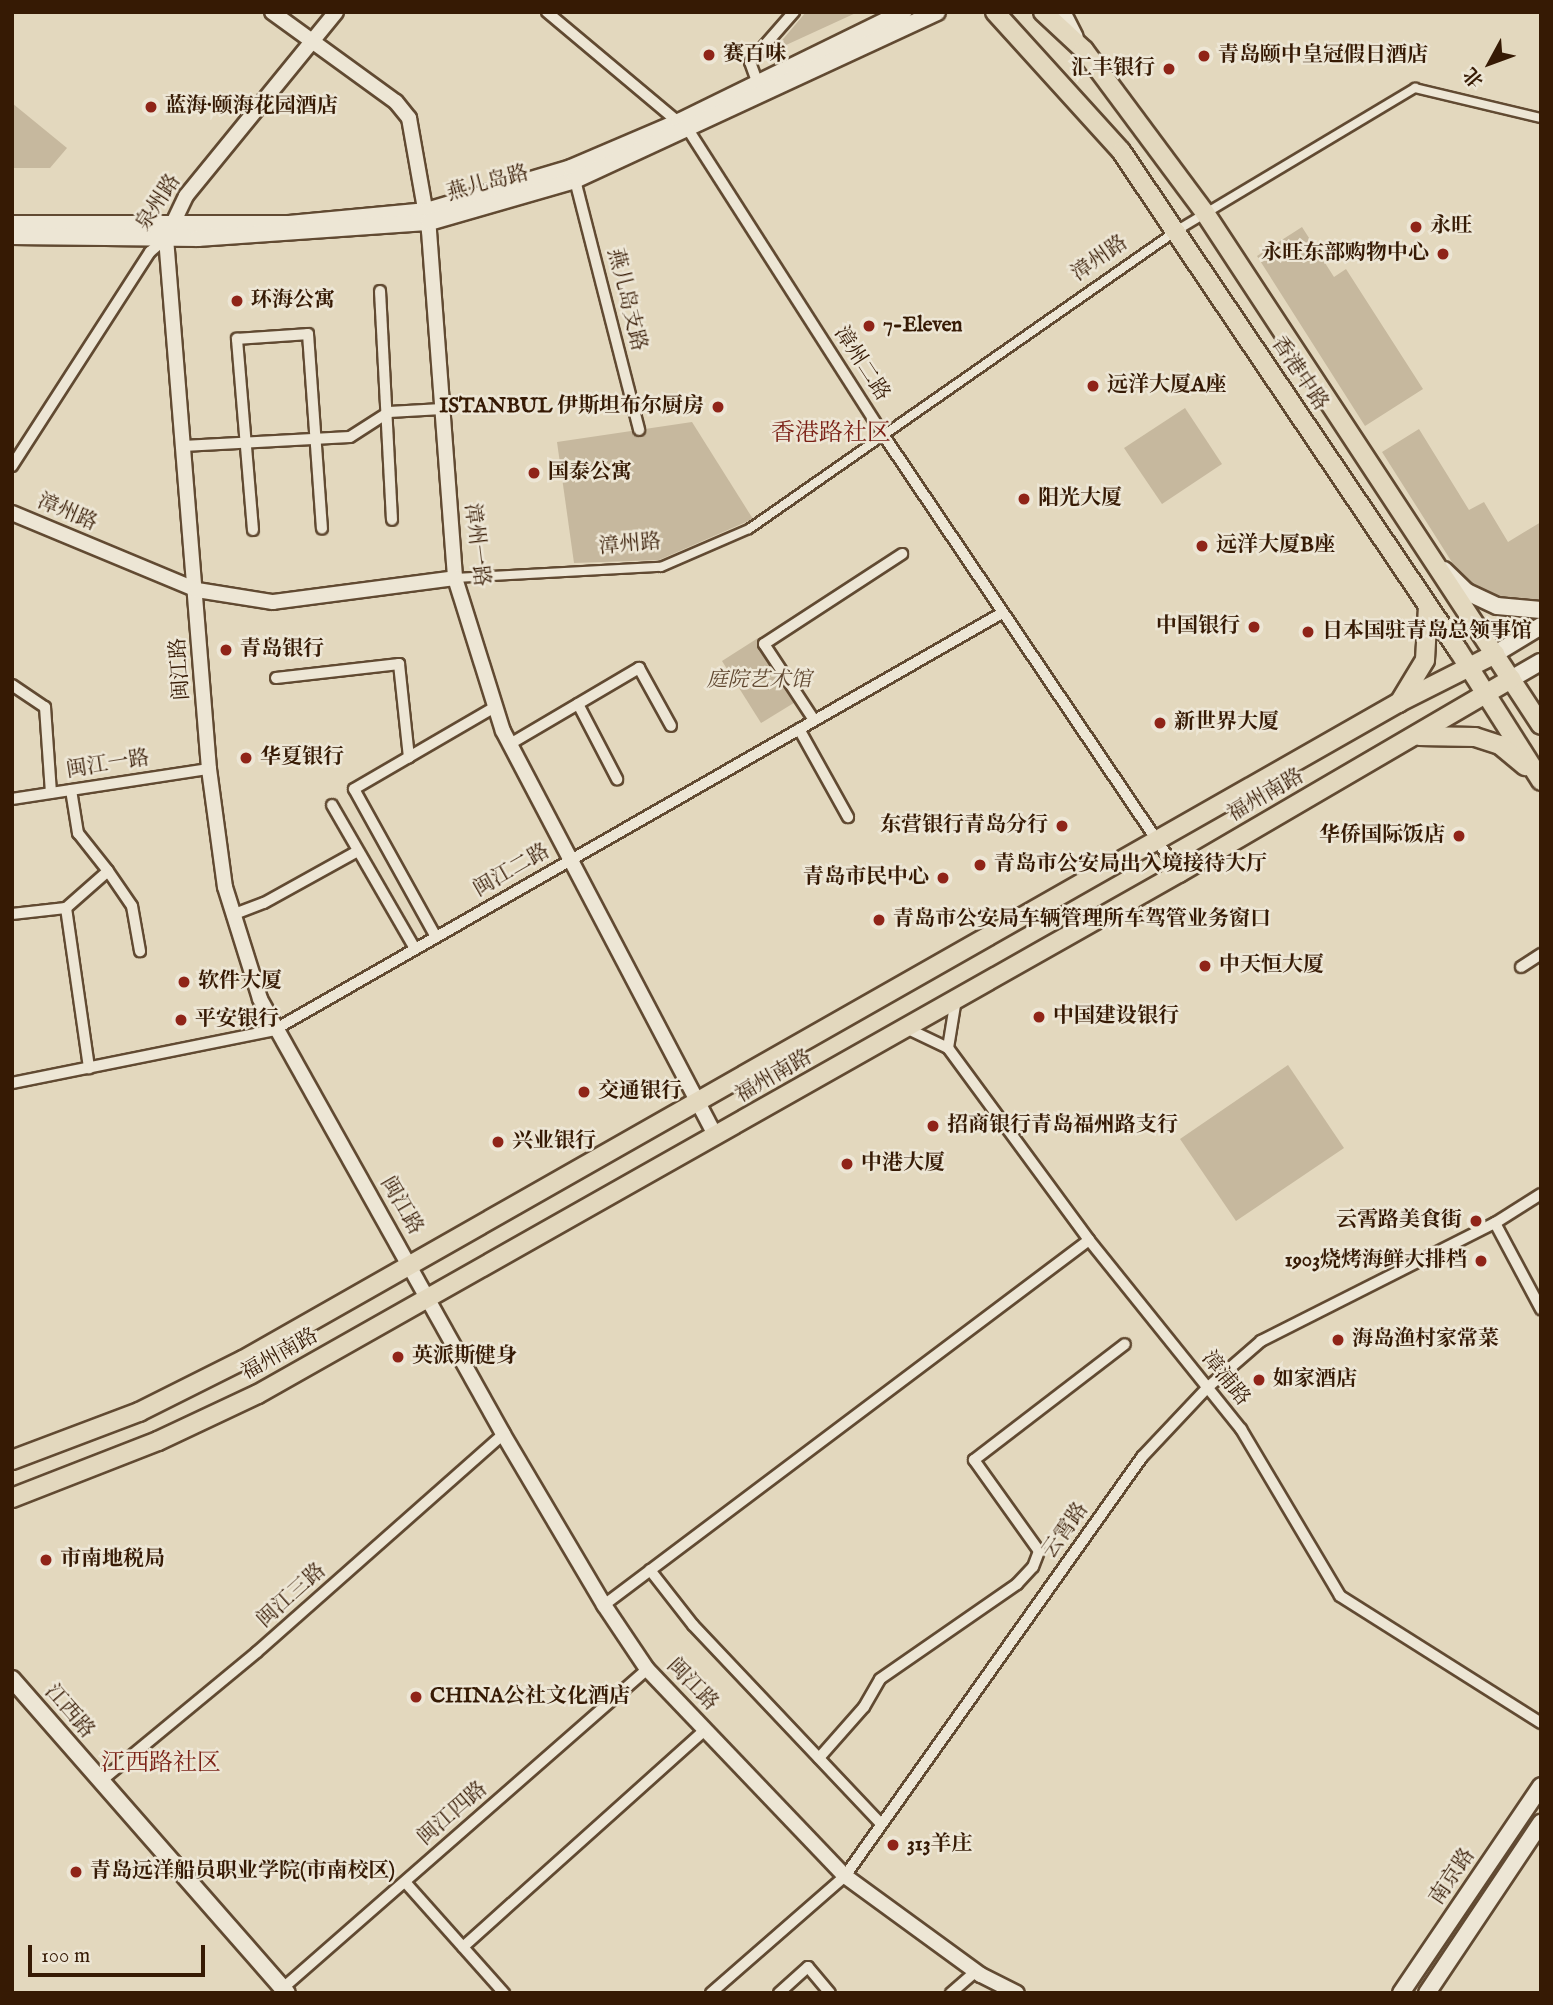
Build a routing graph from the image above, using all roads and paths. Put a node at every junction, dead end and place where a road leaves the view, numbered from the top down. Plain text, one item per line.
1 (272, 12) edge
2 (336, 12) edge
3 (547, 12) edge
4 (794, 12) edge
5 (937, 12) edge
6 (995, 12) edge
7 (1043, 12) edge
8 (1062, 12) edge
9 (897, 14) edge
10 (311, 42) junction
11 (1084, 50) junction
12 (758, 84) junction
13 (1541, 118) edge
14 (684, 127) junction
15 (575, 180) junction
16 (1205, 213) junction
17 (428, 217) junction
18 (12, 224) edge
19 (1176, 231) junction
20 (167, 232) junction
21 (12, 236) edge
22 (380, 291) dead end
23 (442, 409) junction
24 (389, 412) junction
25 (639, 430) dead end
26 (884, 436) junction
27 (319, 439) junction
28 (245, 443) junction
29 (183, 446) junction
30 (12, 466) edge
31 (12, 513) edge
32 (392, 520) dead end
33 (322, 528) dead end
34 (253, 530) dead end
35 (902, 554) dead end
36 (1438, 564) junction
37 (455, 578) junction
38 (197, 590) junction
39 (1428, 606) junction
40 (1541, 610) edge
41 (1002, 613) junction
42 (1541, 626) edge
43 (1494, 654) junction
44 (1541, 663) edge
45 (1471, 668) junction
46 (276, 678) dead end
47 (1511, 679) junction
48 (12, 685) edge
49 (1486, 693) junction
50 (578, 704) junction
51 (1398, 704) junction
52 (495, 707) junction
53 (814, 720) junction
54 (1541, 725) edge
55 (671, 726) dead end
56 (799, 729) junction
57 (1416, 736) junction
58 (510, 744) junction
59 (409, 757) junction
60 (209, 769) junction
61 (1539, 778) edge
62 (617, 779) dead end
63 (71, 790) junction
64 (51, 793) junction
65 (12, 799) edge
66 (332, 805) dead end
67 (848, 817) dead end
68 (1157, 841) junction
69 (358, 851) junction
70 (572, 859) junction
71 (108, 871) junction
72 (1179, 873) junction
73 (66, 908) junction
74 (12, 914) edge
75 (232, 915) junction
76 (436, 937) junction
77 (415, 949) junction
78 (140, 951) dead end
79 (1541, 954) edge
80 (1521, 967) dead end
81 (956, 999) junction
82 (906, 1028) junction
83 (274, 1030) junction
84 (948, 1048) junction
85 (89, 1068) junction
86 (12, 1083) edge
87 (700, 1102) junction
88 (716, 1136) junction
89 (1541, 1194) edge
90 (1495, 1223) junction
91 (1089, 1240) junction
92 (412, 1265) junction
93 (430, 1297) junction
94 (1541, 1310) edge
95 (1125, 1344) dead end
96 (1207, 1388) junction
97 (503, 1434) junction
98 (12, 1460) edge
99 (12, 1498) edge
100 (650, 1570) junction
101 (604, 1605) junction
102 (647, 1670) junction
103 (12, 1679) edge
104 (1541, 1723) edge
105 (705, 1730) junction
106 (819, 1758) junction
107 (101, 1781) junction
108 (1541, 1786) edge
109 (1541, 1823) edge
110 (881, 1824) junction
111 (845, 1876) junction
112 (405, 1882) junction
113 (463, 1947) junction
114 (976, 1970) junction
115 (285, 1990) edge
116 (504, 1993) edge
117 (710, 1993) edge
118 (779, 1993) edge
119 (830, 1993) edge
120 (951, 1993) edge
121 (1017, 1993) edge
122 (1401, 1993) edge
123 (1427, 1993) edge

1 - 10 street, 漳州一路
2 - 10 street, 泉州路
3 - 14 street, 漳州二路
4 - 12 street
5 - 14 main road, 燕儿岛路
6 - 19 main road, 香港中路
7 - 11 main road, 香港中路
8 - 11 main road
9 - 12 main road, 燕儿岛路
10 - 17 street, 漳州一路
10 - 20 street, 泉州路
11 - 16 main road, 香港中路
12 - 14 main road, 燕儿岛路
13 - 16 street, 漳州路
14 - 15 main road, 燕儿岛路
14 - 17 main road, 燕儿岛路
14 - 26 street, 漳州二路
15 - 17 main road, 燕儿岛路
15 - 25 street, 燕儿岛支路
16 - 19 street, 漳州路
16 - 36 main road, 香港中路
17 - 20 main road, 燕儿岛路
17 - 23 street, 漳州一路
18 - 20 main road, 燕儿岛路
19 - 26 street, 漳州路
19 - 39 main road, 香港中路
20 - 21 main road, 燕儿岛路
20 - 29 street, 闽江路
20 - 30 street, 泉州路
22 - 24 street
23 - 24 street
23 - 37 street, 漳州一路
24 - 27 street
24 - 32 street
26 - 37 street, 漳州路
26 - 41 street, 漳州二路
27 - 28 street
27 - 28 street
27 - 33 street
28 - 29 street
28 - 34 street
29 - 38 street, 闽江路
31 - 38 street, 漳州路
35 - 53 street
36 - 40 main road
36 - 43 main road, 香港中路
37 - 38 street, 漳州路
37 - 52 street, 漳州一路
38 - 60 street, 闽江路
39 - 45 main road, 香港中路
39 - 51 main road
41 - 53 street, 闽江二路
41 - 68 street, 漳州二路
42 - 43 main road, 福州南路
43 - 45 main road, 福州南路
43 - 47 main road, 香港中路
44 - 47 main road, 福州南路
45 - 49 main road, 香港中路
45 - 51 main road, 福州南路
46 - 59 street
47 - 49 main road, 福州南路
47 - 54 main road, 香港中路
48 - 64 street
49 - 57 main road, 福州南路
49 - 61 main road, 香港中路
50 - 55 street
50 - 58 street
50 - 62 street
51 - 68 main road, 福州南路
52 - 58 street, 漳州一路
52 - 59 street
53 - 56 street, 闽江二路
56 - 67 street
56 - 70 street, 闽江二路
57 - 61 main road
57 - 72 main road, 福州南路
58 - 70 street, 漳州一路
59 - 76 street
60 - 63 street, 闽江一路
60 - 75 street, 闽江路
63 - 64 street, 闽江一路
63 - 71 street
64 - 65 street, 闽江一路
66 - 69 street
68 - 72 street, 漳州二路
68 - 87 main road, 福州南路
69 - 75 street
69 - 77 street
70 - 76 street, 闽江二路
70 - 87 street, 漳州一路
71 - 73 street
71 - 78 street
72 - 81 main road, 福州南路
73 - 74 street
73 - 85 street
75 - 83 street, 闽江路
76 - 77 street, 闽江二路
77 - 83 street, 闽江二路
79 - 80 street
81 - 82 main road, 福州南路
81 - 84 street
82 - 84 street
82 - 88 main road, 福州南路
83 - 85 street, 闽江二路
83 - 92 street, 闽江路
84 - 91 street, 漳浦路
85 - 86 street, 闽江二路
87 - 88 street, 漳州一路
87 - 92 main road, 福州南路
88 - 93 main road, 福州南路
89 - 90 street, 云霄路
90 - 94 street
90 - 96 street, 云霄路
91 - 96 street, 漳浦路
91 - 100 street
92 - 93 street, 闽江路
92 - 98 main road, 福州南路
93 - 97 street, 闽江路
93 - 99 main road, 福州南路
95 - 106 street
96 - 104 street, 漳浦路
96 - 110 street, 云霄路
97 - 101 street, 闽江路
97 - 107 street, 闽江三路
100 - 101 street
100 - 106 street
101 - 102 street, 闽江路
102 - 105 street, 闽江路
102 - 112 street, 闽江四路
103 - 107 main road, 江西路
105 - 111 street, 闽江路
105 - 113 street
106 - 110 street
107 - 115 main road, 江西路
108 - 122 main road, 南京路
109 - 123 main road, 南京路
110 - 111 street, 云霄路
111 - 114 street, 闽江路
111 - 117 street, 云霄路
112 - 113 street
112 - 115 street, 闽江四路
113 - 116 street
114 - 120 street
114 - 121 street, 闽江路
118 - 119 street

